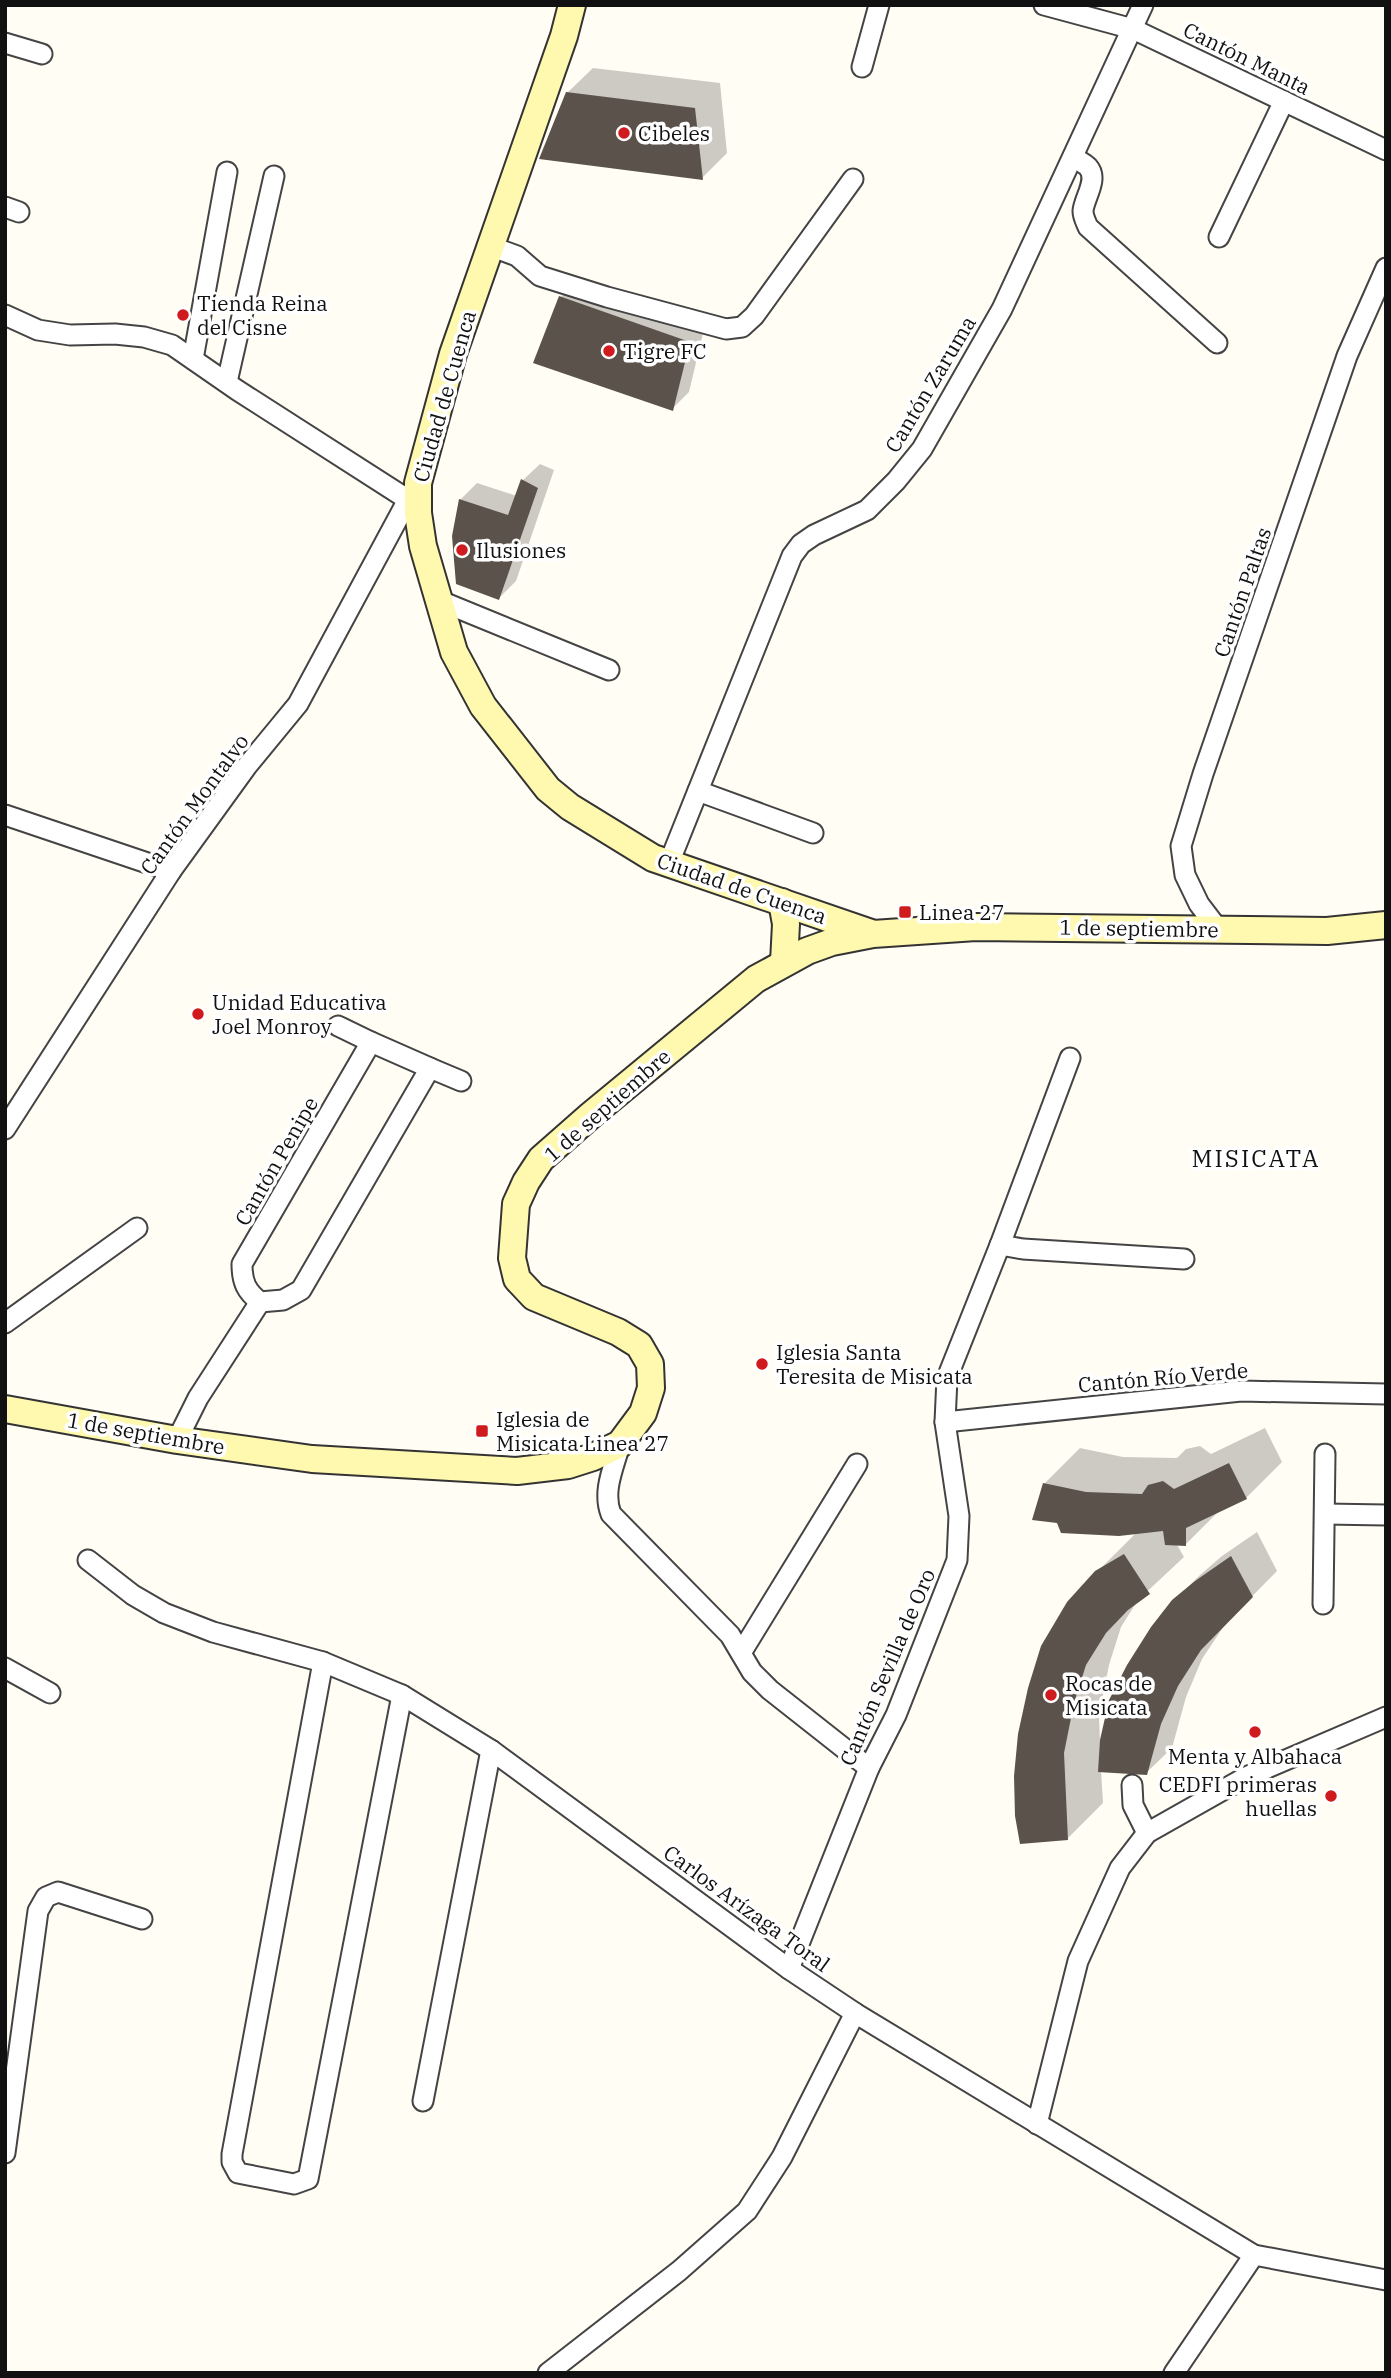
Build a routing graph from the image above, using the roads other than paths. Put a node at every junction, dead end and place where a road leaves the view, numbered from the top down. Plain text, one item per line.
1 (572, 5) edge
2 (879, 5) edge
3 (1044, 5) edge
4 (1143, 5) edge
5 (1133, 29) junction
6 (5, 43) edge
7 (43, 54) dead end
8 (862, 67) dead end
9 (1284, 101) junction
10 (1386, 150) edge
11 (1073, 157) junction
12 (228, 172) dead end
13 (853, 179) dead end
14 (278, 180) dead end
15 (1219, 237) dead end
16 (490, 246) junction
17 (1386, 268) edge
18 (5, 315) edge
19 (1217, 343) dead end
20 (193, 359) junction
21 (232, 386) junction
22 (412, 491) junction
23 (438, 600) junction
24 (608, 670) dead end
25 (698, 791) junction
26 (5, 815) edge
27 (813, 833) dead end
28 (668, 863) junction
29 (171, 871) junction
30 (782, 902) junction
31 (1386, 925) edge
32 (1218, 929) junction
33 (873, 934) junction
34 (784, 962) junction
35 (338, 1026) dead end
36 (371, 1042) junction
37 (1070, 1058) dead end
38 (430, 1068) junction
39 (461, 1081) dead end
40 (5, 1129) edge
41 (137, 1228) dead end
42 (1000, 1245) junction
43 (1184, 1259) dead end
44 (260, 1302) junction
45 (5, 1323) edge
46 (1386, 1394) edge
47 (5, 1409) edge
48 (945, 1422) junction
49 (177, 1440) junction
50 (620, 1444) junction
51 (1325, 1454) dead end
52 (857, 1464) dead end
53 (1325, 1514) junction
54 (1386, 1516) edge
55 (88, 1560) dead end
56 (1323, 1605) dead end
57 (741, 1653) junction
58 (323, 1662) junction
59 (5, 1668) edge
60 (50, 1693) dead end
61 (402, 1695) junction
62 (1386, 1717) edge
63 (491, 1750) junction
64 (869, 1768) junction
65 (1132, 1785) dead end
66 (1147, 1833) junction
67 (142, 1919) dead end
68 (789, 1969) junction
69 (855, 2012) junction
70 (423, 2101) dead end
71 (1037, 2124) junction
72 (5, 2153) edge
73 (1254, 2255) junction
74 (1386, 2280) edge
75 (548, 2373) edge
76 (1174, 2373) edge

1 - 16 street, Ciudad de Cuenca
2 - 8 street
3 - 5 street, Cantón Manta
4 - 5 street, Cantón Zaruma
5 - 9 street, Cantón Manta
5 - 11 street, Cantón Zaruma
6 - 7 street
9 - 10 street, Cantón Manta
9 - 15 street
11 - 19 street
11 - 25 street, Cantón Zaruma
12 - 20 street
13 - 16 street
14 - 21 street
16 - 22 street, Ciudad de Cuenca
17 - 32 street, Cantón Paltas
18 - 20 street
20 - 21 street
21 - 22 street
22 - 23 street, Ciudad de Cuenca
22 - 29 street, Cantón Montalvo
23 - 24 street
23 - 28 street, Ciudad de Cuenca
25 - 27 street
25 - 28 street, Cantón Zaruma
26 - 29 street
28 - 30 street, Ciudad de Cuenca
29 - 40 street, Cantón Montalvo
30 - 33 street, Ciudad de Cuenca
30 - 34 street
31 - 32 street, 1 de septiembre
32 - 33 street, 1 de septiembre
33 - 34 street, 1 de septiembre
34 - 50 street, 1 de septiembre
35 - 36 street
36 - 38 street
36 - 44 street, Cantón Penipe
37 - 42 street, Cantón Sevilla de Oro
38 - 39 street
38 - 44 street
41 - 45 street
42 - 43 street
42 - 48 street, Cantón Sevilla de Oro
44 - 49 street
46 - 48 street, Cantón Río Verde
47 - 49 street, 1 de septiembre
48 - 64 street, Cantón Sevilla de Oro
49 - 50 street, 1 de septiembre
50 - 57 street
51 - 53 street
52 - 57 street
53 - 54 street
53 - 56 street
55 - 58 street, Carlos Arízaga Toral
57 - 64 street
58 - 61 street, Carlos Arízaga Toral
58 - 61 street
59 - 60 street
61 - 63 street, Carlos Arízaga Toral
62 - 66 street
63 - 68 street, Carlos Arízaga Toral
63 - 70 street
64 - 68 street, Cantón Sevilla de Oro
65 - 66 street
66 - 71 street
67 - 72 street
68 - 69 street, Carlos Arízaga Toral
69 - 71 street, Carlos Arízaga Toral
69 - 75 street
71 - 73 street, Carlos Arízaga Toral
73 - 74 street, Carlos Arízaga Toral
73 - 76 street

